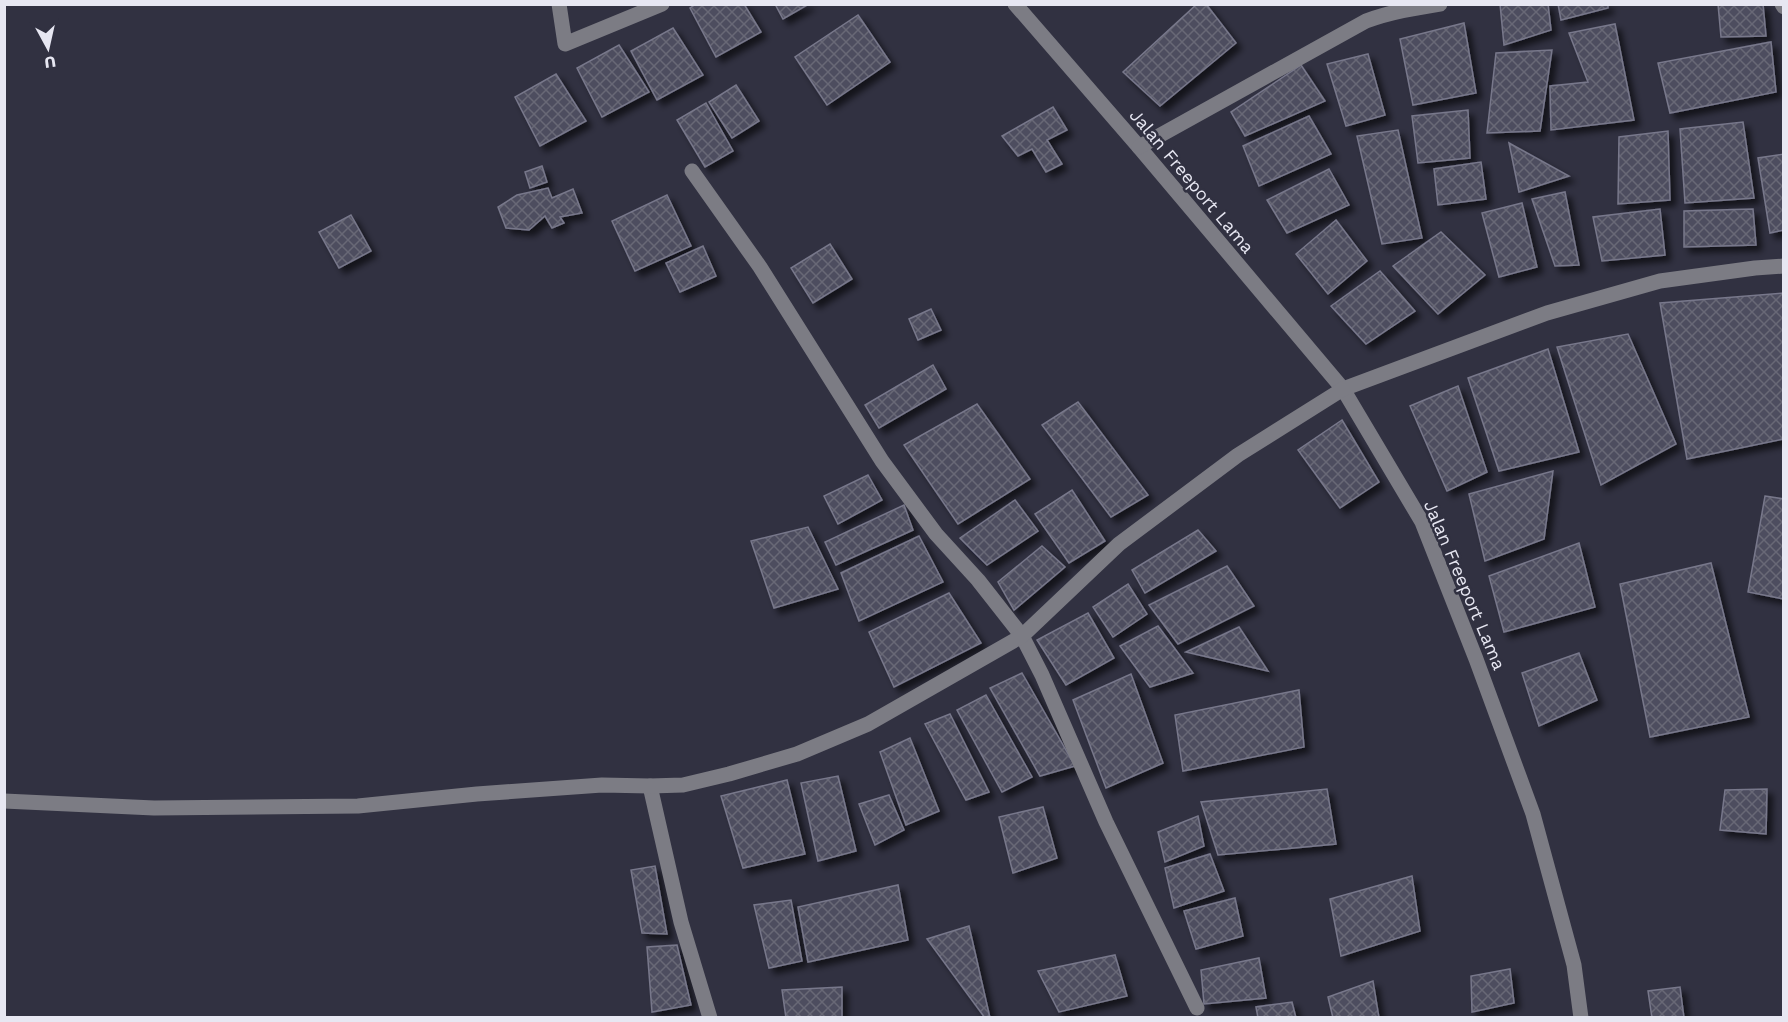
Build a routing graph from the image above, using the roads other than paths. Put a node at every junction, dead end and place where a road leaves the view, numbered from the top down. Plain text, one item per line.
1 (559, 4) edge
2 (662, 4) edge
3 (1015, 4) edge
4 (1440, 4) edge
5 (1139, 147) junction
6 (692, 171) dead end
7 (1784, 266) edge
8 (1343, 389) junction
9 (1023, 636) junction
10 (650, 786) junction
11 (4, 801) edge
12 (1197, 1008) dead end
13 (710, 1017) edge
14 (1581, 1017) edge

1 - 2 street
3 - 5 street, Jalan Freeport Lama
4 - 5 street
5 - 8 street, Jalan Freeport Lama
6 - 9 street
7 - 8 street
8 - 9 street
8 - 14 street, Jalan Freeport Lama
9 - 10 street
9 - 12 street
10 - 11 street
10 - 13 street

